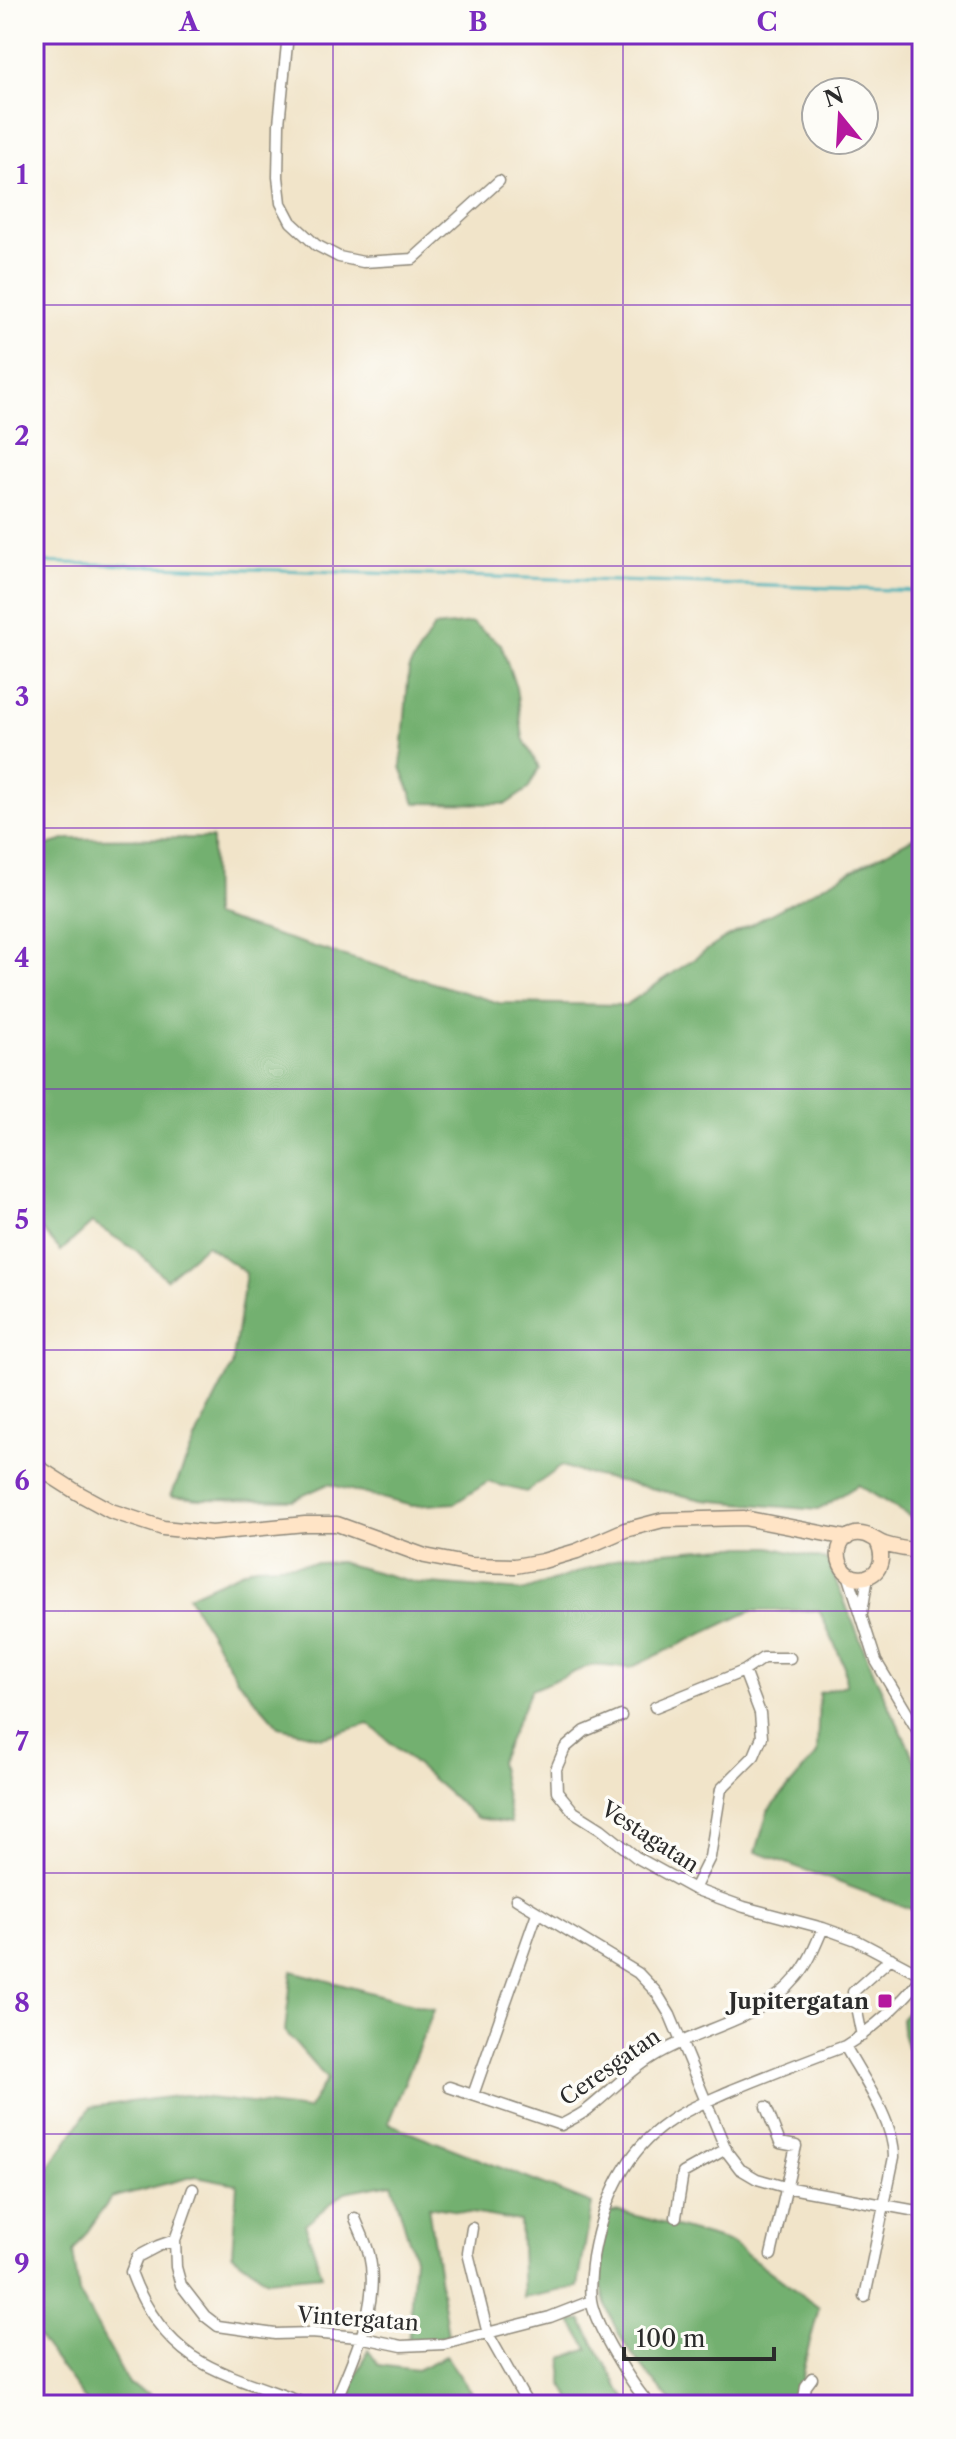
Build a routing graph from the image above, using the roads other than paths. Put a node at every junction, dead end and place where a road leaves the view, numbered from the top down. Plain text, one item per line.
1 (288, 34) edge
2 (499, 181) dead end
3 (34, 1465) edge
4 (801, 1529) junction
5 (847, 1538) junction
6 (877, 1541) junction
7 (920, 1551) edge
8 (838, 1556) junction
9 (882, 1561) junction
10 (848, 1574) junction
11 (868, 1576) junction
12 (862, 1619) junction
13 (790, 1658) dead end
14 (744, 1671) junction
15 (655, 1707) dead end
16 (621, 1716) dead end
17 (922, 1738) edge
18 (694, 1889) junction
19 (516, 1899) dead end
20 (537, 1913) junction
21 (823, 1928) junction
22 (891, 1958) junction
23 (922, 1976) edge
24 (862, 2036) junction
25 (681, 2042) junction
26 (845, 2046) junction
27 (449, 2087) dead end
28 (473, 2095) junction
29 (705, 2101) junction
30 (766, 2107) dead end
31 (726, 2149) junction
32 (785, 2187) junction
33 (193, 2189) dead end
34 (884, 2204) junction
35 (922, 2212) edge
36 (676, 2217) dead end
37 (355, 2218) dead end
38 (472, 2228) dead end
39 (175, 2240) junction
40 (771, 2255) dead end
41 (865, 2297) dead end
42 (591, 2301) junction
43 (488, 2334) junction
44 (359, 2337) junction
45 (812, 2378) dead end
46 (309, 2405) edge
47 (334, 2405) edge
48 (528, 2405) edge
49 (650, 2405) edge
50 (803, 2405) edge

1 - 2 street
3 - 4 street
4 - 5 street
4 - 8 street
5 - 6 street
5 - 8 street
6 - 7 street
6 - 9 street
7 - 9 street
8 - 10 street
9 - 11 street
10 - 11 street
10 - 12 street
11 - 12 street
12 - 17 street
13 - 14 street
14 - 15 street
14 - 18 street
16 - 18 street, Vestagatan
18 - 21 street, Vestagatan
19 - 20 street
20 - 25 street
20 - 28 street
21 - 22 street, Vestagatan
21 - 25 street, Ceresgatan
22 - 23 street, Vestagatan
22 - 24 street
23 - 24 street
24 - 26 street
25 - 28 street, Ceresgatan
25 - 29 street
26 - 29 street
26 - 34 street
27 - 28 street, Ceresgatan
29 - 31 street
29 - 42 street
30 - 32 street
31 - 32 street
31 - 36 street
32 - 34 street
32 - 40 street
33 - 39 street
34 - 35 street
34 - 41 street
37 - 44 street
38 - 43 street
39 - 44 street, Vintergatan
39 - 46 street
42 - 43 street, Vintergatan
42 - 49 street
43 - 44 street, Vintergatan
43 - 48 street
44 - 47 street
45 - 50 street

